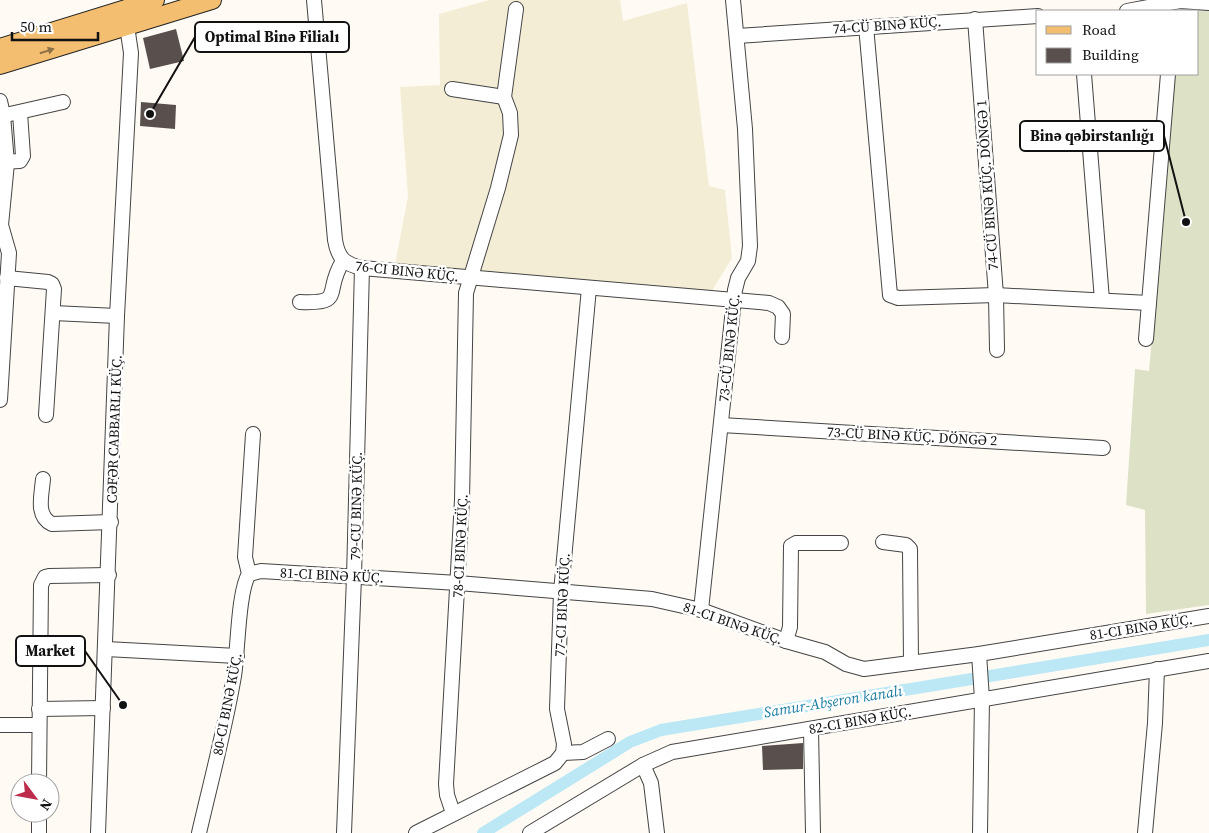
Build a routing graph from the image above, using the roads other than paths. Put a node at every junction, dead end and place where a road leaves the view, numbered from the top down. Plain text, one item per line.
1 (212, 0) edge
2 (314, 0) edge
3 (733, 0) edge
4 (150, 1) edge
5 (1209, 3) edge
6 (1172, 7) edge
7 (516, 9) dead end
8 (1138, 10) edge
9 (1036, 16) edge
10 (125, 18) junction
11 (975, 20) junction
12 (866, 26) junction
13 (737, 36) junction
14 (0, 48) edge
15 (0, 65) edge
16 (1084, 75) edge
17 (1168, 75) edge
18 (452, 88) dead end
19 (504, 97) junction
20 (0, 101) edge
21 (63, 102) dead end
22 (20, 113) junction
23 (3, 115) junction
24 (3, 163) edge
25 (342, 260) junction
26 (362, 268) junction
27 (7, 278) junction
28 (470, 278) junction
29 (589, 288) junction
30 (996, 296) junction
31 (734, 300) junction
32 (1102, 300) junction
33 (300, 302) dead end
34 (1149, 303) junction
35 (53, 313) junction
36 (117, 316) junction
37 (782, 337) dead end
38 (1146, 339) dead end
39 (997, 350) dead end
40 (0, 400) edge
41 (46, 415) dead end
42 (721, 425) junction
43 (253, 434) dead end
44 (1103, 448) dead end
45 (43, 479) dead end
46 (111, 522) junction
47 (883, 542) dead end
48 (841, 543) dead end
49 (249, 574) junction
50 (109, 575) junction
51 (354, 577) junction
52 (458, 583) junction
53 (561, 592) junction
54 (701, 610) junction
55 (1209, 616) edge
56 (786, 641) junction
57 (106, 649) junction
58 (979, 654) junction
59 (237, 656) junction
60 (1209, 661) edge
61 (911, 663) junction
62 (1157, 669) junction
63 (982, 699) junction
64 (103, 708) junction
65 (39, 709) junction
66 (0, 725) edge
67 (38, 725) junction
68 (811, 729) junction
69 (608, 739) dead end
70 (563, 753) junction
71 (643, 765) junction
72 (39, 773) edge
73 (453, 813) junction
74 (98, 833) edge
75 (199, 833) edge
76 (344, 833) edge
77 (416, 833) edge
78 (530, 833) edge
79 (657, 833) edge
80 (813, 833) edge
81 (980, 833) edge
82 (1145, 833) edge

1 - 10 main road
2 - 25 street
3 - 13 street, 73-CÜ BINƏ KÜÇ.
4 - 10 main road
5 - 6 street
6 - 8 street
7 - 19 street
9 - 11 street, 74-CÜ BINƏ KÜÇ.
10 - 14 main road
15 -> 10 main road
10 - 36 street
11 - 12 street, 74-CÜ BINƏ KÜÇ.
11 - 30 street, 74-CÜ BINƏ KÜÇ. DÖNGƏ 1
12 - 13 street, 74-CÜ BINƏ KÜÇ.
12 - 30 street
13 - 31 street, 73-CÜ BINƏ KÜÇ.
16 - 32 street
17 - 34 street
18 - 19 street
19 - 28 street, 78-CI BINƏ KÜÇ.
20 - 23 street
21 - 22 street
22 - 23 street
22 - 24 street
23 - 24 street
24 - 27 street
25 - 26 street
25 - 33 street
26 - 28 street
26 - 51 street, 79-CU BINƏ KÜÇ.
27 - 35 street
27 - 40 street
28 - 29 street
28 - 52 street, 78-CI BINƏ KÜÇ.
29 - 31 street
29 - 53 street, 77-CI BINƏ KÜÇ.
30 - 32 street
30 - 39 street, 74-CÜ BINƏ KÜÇ. DÖNGƏ 1
31 - 37 street
31 - 42 street, 73-CÜ BINƏ KÜÇ.
32 - 34 street
34 - 38 street
35 - 36 street
35 - 41 street
36 - 46 street
42 - 44 street, 73-CÜ BINƏ KÜÇ. DÖNGƏ 2
42 - 54 street, 73-CÜ BINƏ KÜÇ.
43 - 49 street
45 - 46 street
46 - 50 street
47 - 61 street
48 - 56 street
49 - 51 street, 81-CI BINƏ KÜÇ.
49 - 59 street, 80-CI BINƏ KÜÇ.
50 - 57 street
50 - 65 street
51 - 52 street, 81-CI BINƏ KÜÇ.
51 - 76 street, 79-CU BINƏ KÜÇ.
52 - 53 street, 81-CI BINƏ KÜÇ.
52 - 73 street, 78-CI BINƏ KÜÇ.
53 - 54 street, 81-CI BINƏ KÜÇ.
53 - 70 street, 77-CI BINƏ KÜÇ.
54 - 56 street, 81-CI BINƏ KÜÇ.
55 - 58 street, 81-CI BINƏ KÜÇ.
56 - 61 street, 81-CI BINƏ KÜÇ.
57 - 59 street
57 - 64 street
58 - 61 street, 81-CI BINƏ KÜÇ.
58 - 63 street
59 - 75 street, 80-CI BINƏ KÜÇ.
60 - 62 street, 82-CI BINƏ KÜÇ.
62 - 63 street, 82-CI BINƏ KÜÇ.
62 - 82 street
63 - 68 street, 82-CI BINƏ KÜÇ.
63 - 81 street
64 - 65 street
64 - 74 street
65 - 67 street
66 - 67 street
67 - 72 street
68 - 71 street, 82-CI BINƏ KÜÇ.
68 - 80 street
69 - 70 street
70 - 73 street
71 - 78 street, 82-CI BINƏ KÜÇ.
71 - 79 street
73 - 77 street

